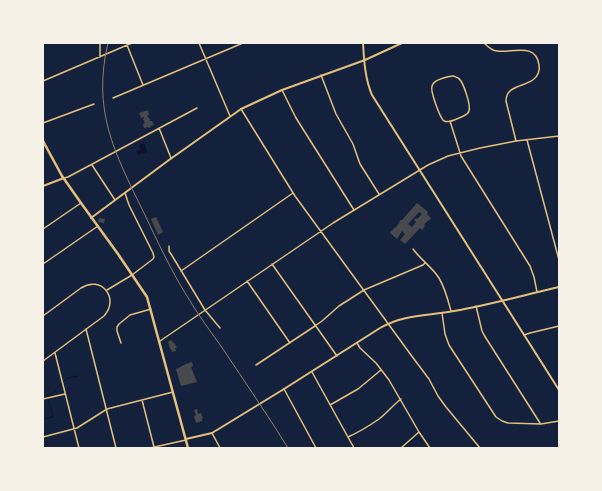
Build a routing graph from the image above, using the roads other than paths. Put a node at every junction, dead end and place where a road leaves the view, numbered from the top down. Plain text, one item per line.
1 (100, 43) edge
2 (132, 43) edge
3 (200, 43) edge
4 (243, 43) edge
5 (363, 43) edge
6 (402, 43) edge
7 (484, 43) edge
8 (127, 45) junction
9 (100, 57) junction
10 (206, 59) junction
11 (365, 60) junction
12 (321, 75) junction
13 (43, 81) edge
14 (143, 85) junction
15 (282, 90) junction
16 (113, 98) dead end
17 (94, 104) dead end
18 (197, 108) dead end
19 (241, 109) junction
20 (230, 116) junction
21 (450, 121) junction
22 (43, 123) edge
23 (160, 128) junction
24 (559, 136) edge
25 (527, 140) junction
26 (43, 141) edge
27 (516, 141) junction
28 (460, 153) junction
29 (171, 159) junction
30 (91, 165) junction
31 (420, 170) junction
32 (64, 178) junction
33 (43, 186) edge
34 (125, 193) junction
35 (293, 193) junction
36 (379, 194) junction
37 (115, 200) junction
38 (81, 203) junction
39 (354, 210) junction
40 (92, 218) junction
41 (98, 226) junction
42 (43, 229) edge
43 (321, 231) junction
44 (169, 246) dead end
45 (413, 249) dead end
46 (559, 260) edge
47 (425, 263) junction
48 (43, 264) edge
49 (272, 264) junction
50 (181, 271) junction
51 (132, 275) junction
52 (247, 281) junction
53 (559, 287) edge
54 (364, 290) junction
55 (107, 291) junction
56 (537, 292) junction
57 (502, 300) junction
58 (476, 306) junction
59 (151, 309) junction
60 (205, 310) junction
61 (452, 312) junction
62 (442, 313) junction
63 (43, 316) edge
64 (388, 324) junction
65 (315, 326) junction
66 (559, 326) edge
67 (220, 328) dead end
68 (86, 329) junction
69 (524, 335) junction
70 (159, 341) junction
71 (121, 343) dead end
72 (290, 343) junction
73 (357, 343) junction
74 (55, 353) junction
75 (337, 356) junction
76 (43, 361) edge
77 (256, 365) dead end
78 (381, 370) junction
79 (312, 372) junction
80 (284, 389) junction
81 (559, 390) edge
82 (173, 392) junction
83 (65, 394) junction
84 (401, 399) junction
85 (43, 400) edge
86 (142, 400) junction
87 (330, 405) junction
88 (106, 409) junction
89 (559, 421) edge
90 (541, 424) junction
91 (74, 429) junction
92 (419, 432) junction
93 (212, 433) junction
94 (43, 437) edge
95 (348, 437) junction
96 (186, 439) junction
97 (154, 447) edge
98 (79, 448) edge
99 (116, 448) edge
100 (150, 448) edge
101 (188, 448) edge
102 (220, 448) edge
103 (316, 448) edge
104 (354, 448) edge
105 (402, 448) edge
106 (430, 448) edge
107 (480, 448) edge

1 - 9 street
2 - 8 street
3 - 10 street
4 - 10 street
5 - 11 main road
6 - 11 main road
7 - 27 street
8 - 9 street
8 - 14 street
9 - 13 street
10 - 14 street
10 - 20 street
11 - 12 main road
11 - 31 main road
12 - 15 main road
12 - 36 street
14 - 16 street
15 - 19 main road
15 - 39 street
17 - 22 street
18 - 23 street
19 - 20 main road
19 - 35 street
20 - 29 main road
21 - 21 street
21 - 28 street
23 - 29 street
23 - 30 street
24 - 25 street
25 - 27 street
25 - 46 street
26 - 32 main road
27 - 28 street
28 - 31 street
28 - 56 street
29 - 34 main road
30 - 32 street
30 - 37 street
31 - 36 street
31 - 57 main road
32 - 33 main road
32 - 38 main road
34 - 37 main road
34 - 51 street
35 - 43 street
35 - 50 street
36 - 39 street
37 - 40 main road
38 - 40 main road
38 - 42 street
39 - 43 street
40 - 41 main road
41 - 48 street
41 - 51 main road
43 - 49 street
43 - 54 street
44 - 50 street
45 - 47 street
47 - 54 street
47 - 61 street
49 - 52 street
49 - 65 street
50 - 60 street
51 - 55 street
51 - 59 main road
52 - 60 street
52 - 72 street
53 - 56 main road
54 - 64 street
54 - 65 street
55 - 63 street
55 - 68 street
56 - 57 main road
57 - 58 main road
57 - 69 main road
58 - 61 main road
58 - 90 street
59 - 70 main road
59 - 71 street
60 - 67 street
60 - 70 street
61 - 62 main road
62 - 64 main road
62 - 90 street
64 - 73 main road
64 - 107 street
65 - 72 street
65 - 75 street
66 - 69 street
68 - 74 street
68 - 88 street
69 - 81 main road
70 - 82 main road
72 - 77 street
73 - 75 main road
73 - 78 street
74 - 76 street
74 - 83 street
75 - 79 main road
78 - 84 street
78 - 87 street
79 - 80 main road
79 - 87 street
80 - 93 main road
80 - 103 street
82 - 86 street
82 - 96 main road
83 - 85 street
83 - 91 street
84 - 92 street
84 - 95 street
86 - 88 street
86 - 97 street
87 - 95 street
88 - 91 street
88 - 99 street
89 - 90 street
91 - 94 street
91 - 98 street
92 - 105 street
92 - 106 street
93 - 96 main road
93 - 102 street
95 - 104 street
96 - 97 street
96 - 101 main road
97 - 100 street

